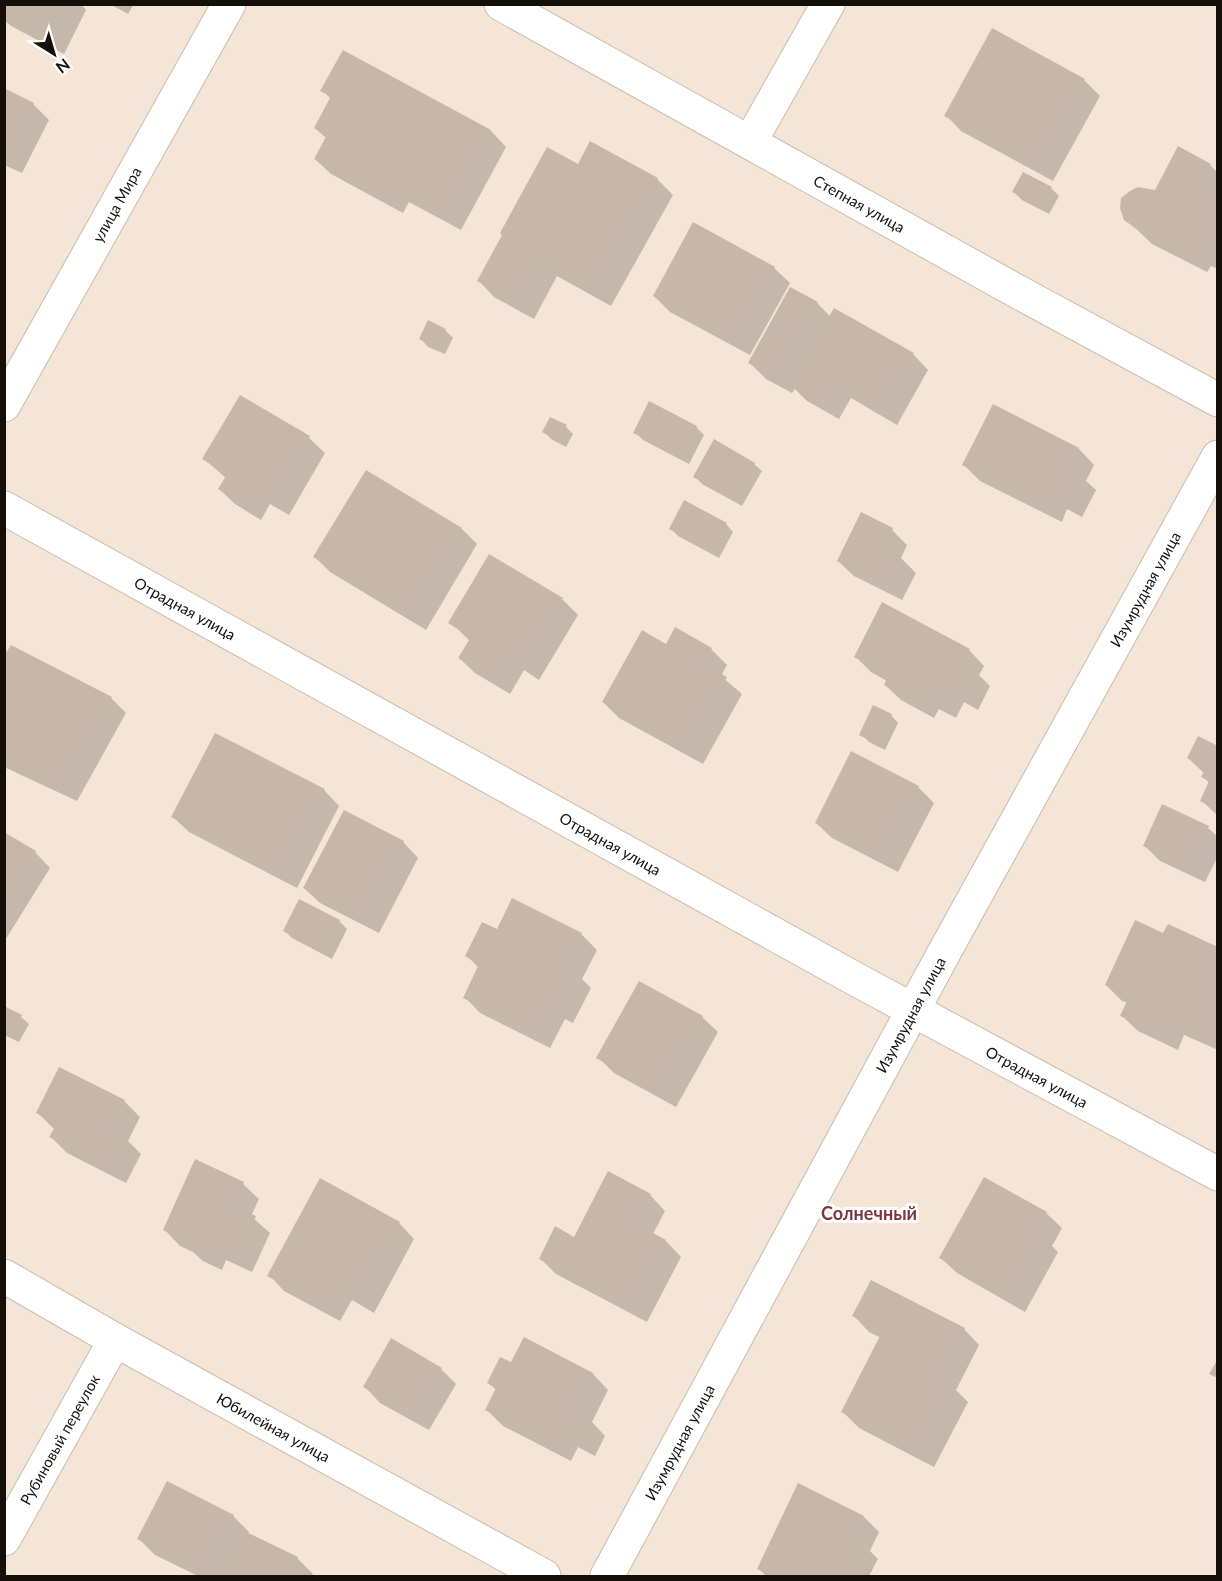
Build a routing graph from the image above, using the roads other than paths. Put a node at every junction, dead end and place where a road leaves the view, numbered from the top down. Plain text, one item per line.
1 (230, 4) edge
2 (501, 4) edge
3 (828, 4) edge
4 (750, 142) junction
5 (1218, 400) edge
6 (4, 405) edge
7 (1218, 457) edge
8 (4, 508) edge
9 (913, 1010) junction
10 (1218, 1174) edge
11 (4, 1276) edge
12 (115, 1340) junction
13 (4, 1539) edge
14 (544, 1576) edge
15 (607, 1576) edge

1 - 6 street, улица Мира
2 - 4 street, Степная улица
3 - 4 street
4 - 5 street, Степная улица
7 - 9 street, Изумрудная улица
8 - 9 street, Отрадная улица
9 - 10 street, Отрадная улица
9 - 15 street, Изумрудная улица
11 - 12 street, Юбилейная улица
12 - 13 street, Рубиновый переулок
12 - 14 street, Юбилейная улица

